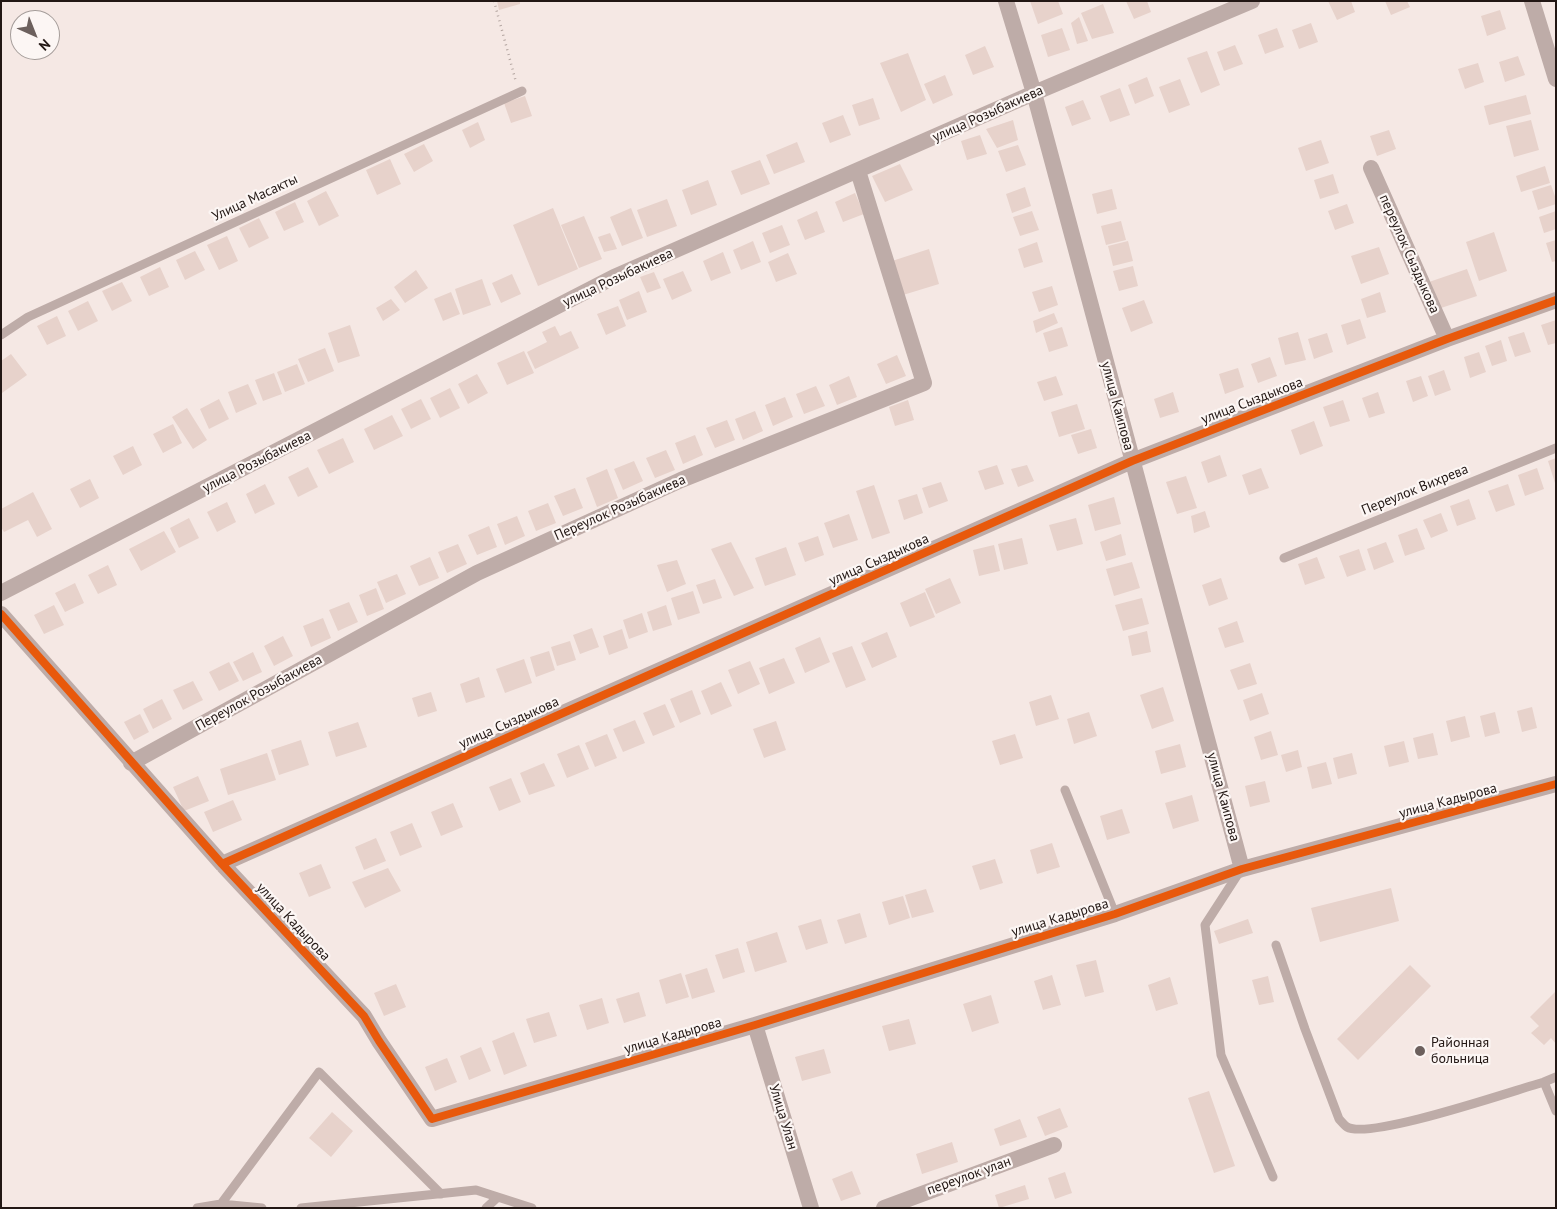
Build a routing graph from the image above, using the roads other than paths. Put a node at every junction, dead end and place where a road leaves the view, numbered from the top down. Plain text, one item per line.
1 (1006, 1) edge
2 (1252, 1) edge
3 (1532, 1) edge
4 (1556, 79) edge
5 (522, 91) road end
6 (1034, 93) junction
7 (1371, 168) dead end
8 (858, 172) junction
9 (1556, 300) edge
10 (1, 335) edge
11 (1447, 339) junction
12 (1556, 448) edge
13 (1132, 461) junction
14 (1284, 558) dead end
15 (1, 593) edge
16 (1, 614) edge
17 (131, 763) junction
18 (1556, 784) edge
19 (1065, 790) dead end
20 (222, 864) junction
21 (1242, 869) junction
22 (1115, 914) junction
23 (1276, 945) dead end
24 (755, 1025) junction
25 (1556, 1077) edge
26 (1544, 1082) junction
27 (1556, 1111) edge
28 (1054, 1145) dead end
29 (1274, 1177) dead end
30 (441, 1194) junction
31 (498, 1197) junction
32 (220, 1206) edge
33 (197, 1208) edge
34 (261, 1208) edge
35 (301, 1208) edge
36 (486, 1208) edge
37 (532, 1208) edge
38 (811, 1208) edge
39 (884, 1208) edge

1 - 6 street, улица Каипова
2 - 6 street, улица Розыбакиева
3 - 4 street
5 - 10 lane, Улица Масакты
6 - 8 street, улица Розыбакиева
6 - 13 street, улица Каипова
7 - 11 street, переулок Сыздыкова
8 - 15 street, улица Розыбакиева
8 - 17 street, Переулок Розыбакиева
9 - 11 street, улица Сыздыкова
11 - 13 street, улица Сыздыкова
12 - 14 lane, Переулок Вихрева
13 - 20 street, улица Сыздыкова
13 - 21 street, улица Каипова
16 - 17 street, улица Кадырова
17 - 20 street, улица Кадырова
18 - 21 street, улица Кадырова
19 - 22 lane
20 - 24 street, улица Кадырова
21 - 22 street, улица Кадырова
21 - 29 lane
22 - 24 street, улица Кадырова
23 - 26 lane
24 - 38 street, Улица Улан
25 - 26 lane
26 - 27 lane
28 - 39 street, переулок улан
30 - 31 lane
30 - 32 lane
30 - 35 lane
31 - 36 lane
31 - 37 lane
32 - 33 lane
32 - 34 lane

